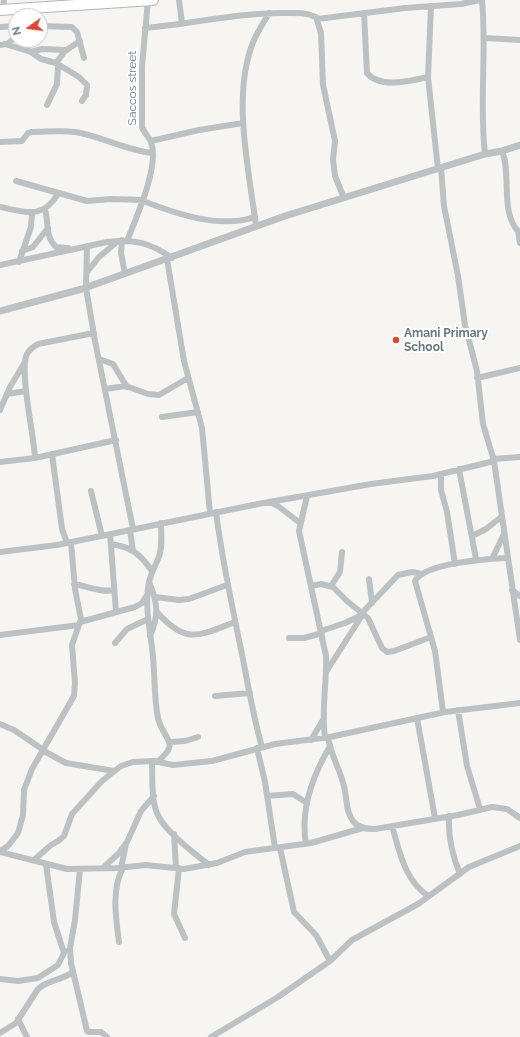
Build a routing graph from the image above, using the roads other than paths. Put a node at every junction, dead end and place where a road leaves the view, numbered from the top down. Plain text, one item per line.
1 (148, 0) edge
2 (153, 0) edge
3 (179, 0) edge
4 (481, 0) edge
5 (72, 3) edge
6 (48, 4) edge
7 (431, 6) junction
8 (2, 7) edge
9 (269, 13) junction
10 (364, 13) junction
11 (317, 19) junction
12 (182, 23) junction
13 (48, 26) edge
14 (144, 28) junction
15 (484, 38) junction
16 (520, 40) edge
17 (80, 41) junction
18 (2, 45) edge
19 (28, 48) edge
20 (67, 50) junction
21 (30, 52) junction
22 (84, 58) dead end
23 (57, 64) junction
24 (428, 77) junction
25 (82, 101) dead end
26 (47, 104) dead end
27 (243, 123) junction
28 (151, 141) junction
29 (0, 142) edge
30 (520, 145) edge
31 (502, 151) junction
32 (152, 153) junction
33 (485, 154) junction
34 (439, 169) junction
35 (16, 181) dead end
36 (58, 194) junction
37 (344, 198) junction
38 (143, 201) junction
39 (0, 207) edge
40 (45, 210) junction
41 (32, 213) junction
42 (255, 216) junction
43 (256, 226) junction
44 (48, 228) junction
45 (29, 231) junction
46 (519, 232) edge
47 (43, 233) junction
48 (123, 241) junction
49 (520, 243) edge
50 (86, 247) junction
51 (71, 250) junction
52 (22, 252) junction
53 (0, 258) edge
54 (169, 258) junction
55 (19, 262) junction
56 (1, 265) edge
57 (87, 272) junction
58 (126, 274) junction
59 (86, 288) junction
60 (0, 311) edge
61 (94, 333) junction
62 (99, 359) junction
63 (25, 362) junction
64 (520, 368) edge
65 (188, 378) junction
66 (477, 378) junction
67 (127, 387) junction
68 (106, 389) junction
69 (26, 391) junction
70 (7, 394) junction
71 (0, 410) edge
72 (198, 412) junction
73 (162, 417) dead end
74 (116, 440) junction
75 (52, 454) junction
76 (520, 457) edge
77 (35, 458) junction
78 (1, 460) edge
79 (493, 460) junction
80 (459, 469) junction
81 (441, 474) junction
82 (91, 491) dead end
83 (307, 496) junction
84 (270, 502) junction
85 (213, 512) junction
86 (501, 517) junction
87 (161, 523) junction
88 (300, 523) junction
89 (131, 529) junction
90 (110, 534) junction
91 (504, 534) junction
92 (102, 536) junction
93 (472, 536) junction
94 (69, 542) junction
95 (111, 544) junction
96 (132, 551) junction
97 (0, 552) edge
98 (342, 552) dead end
99 (507, 558) junction
100 (476, 559) junction
101 (492, 559) junction
102 (455, 564) junction
103 (152, 571) junction
104 (422, 574) junction
105 (369, 579) dead end
106 (149, 581) junction
107 (74, 584) junction
108 (227, 585) junction
109 (311, 586) junction
110 (331, 586) junction
111 (114, 590) junction
112 (512, 590) junction
113 (147, 595) junction
114 (520, 596) edge
115 (156, 597) junction
116 (372, 603) junction
117 (116, 611) junction
118 (157, 612) junction
119 (362, 614) junction
120 (148, 619) junction
121 (235, 622) junction
122 (79, 624) junction
123 (321, 632) junction
124 (0, 635) edge
125 (150, 636) junction
126 (431, 637) junction
127 (289, 638) dead end
128 (520, 640) edge
129 (115, 643) dead end
130 (326, 672) junction
131 (250, 693) junction
132 (215, 696) dead end
133 (520, 702) edge
134 (458, 710) junction
135 (443, 712) junction
136 (417, 718) junction
137 (323, 720) junction
138 (0, 724) edge
139 (198, 737) dead end
140 (327, 738) junction
141 (311, 740) junction
142 (170, 742) junction
143 (330, 746) junction
144 (259, 748) junction
145 (42, 749) junction
146 (154, 761) junction
147 (114, 771) junction
148 (154, 796) junction
149 (267, 796) junction
150 (307, 803) junction
151 (480, 809) junction
152 (448, 816) junction
153 (435, 818) junction
154 (520, 818) edge
155 (392, 826) junction
156 (363, 828) junction
157 (174, 834) junction
158 (127, 843) junction
159 (306, 844) junction
160 (520, 846) edge
161 (277, 848) junction
162 (0, 852) edge
163 (34, 860) junction
164 (46, 864) junction
165 (209, 865) junction
166 (80, 868) junction
167 (103, 868) junction
168 (122, 868) junction
169 (178, 868) junction
170 (460, 874) junction
171 (428, 896) junction
172 (185, 938) dead end
173 (119, 942) dead end
174 (71, 943) junction
175 (64, 953) junction
176 (330, 961) junction
177 (73, 972) junction
178 (0, 979) edge
179 (18, 1019) junction
180 (0, 1033) edge
181 (27, 1037) edge
182 (107, 1037) edge
183 (211, 1037) edge

1 - 2 highway
1 - 5 highway
1 - 14 street, Saccos street
3 - 12 street
4 - 7 street
4 - 15 street
5 - 6 highway
6 - 8 highway
7 - 10 street
7 - 24 street
9 - 11 street
9 - 12 street
9 - 27 street
10 - 11 street
10 - 24 street
11 - 37 street
12 - 14 street
13 - 17 street
14 - 28 street, Saccos street
15 - 16 street
15 - 33 street
17 - 20 street
17 - 22 street
18 - 21 street
19 - 21 street
20 - 21 street
20 - 23 street
21 - 23 street
23 - 25 street
23 - 26 street
24 - 34 street
27 - 28 street
27 - 42 street
28 - 32 street, Saccos street
29 - 32 street
30 - 31 street
31 - 33 street
31 - 46 street
32 - 38 street, Saccos street
33 - 34 street
34 - 37 street
34 - 66 street
35 - 36 street
36 - 38 street
36 - 40 street
37 - 43 street
38 - 42 street
38 - 48 street, Saccos street
39 - 41 street
40 - 41 street
40 - 44 street
41 - 45 street
42 - 43 street
43 - 54 street
44 - 47 street
44 - 51 street
45 - 47 street
45 - 52 street
46 - 49 street
47 - 52 street
48 - 50 street
48 - 54 street
48 - 57 street
48 - 58 street
50 - 51 street
50 - 57 street
51 - 55 street
52 - 55 street
53 - 56 street
54 - 58 street
54 - 65 street
55 - 56 street
57 - 59 street
58 - 59 street
59 - 60 street
59 - 61 street
61 - 62 street
61 - 63 street
62 - 67 street
62 - 68 street
63 - 69 street
63 - 70 street
64 - 66 street
65 - 67 street
65 - 72 street
66 - 79 street
67 - 68 street
68 - 74 street
69 - 70 street
69 - 77 street
70 - 71 street
72 - 73 street
72 - 85 street
74 - 75 street
74 - 89 street
75 - 77 street
75 - 94 street
76 - 79 street
77 - 78 street
79 - 80 street
79 - 86 street
80 - 81 street
80 - 93 street
81 - 83 street
81 - 102 street
82 - 92 street
83 - 84 street
83 - 88 street
84 - 85 street
84 - 88 street
85 - 87 street
85 - 108 street
86 - 91 street
86 - 93 street
87 - 89 street
87 - 103 street
88 - 109 street
89 - 90 street
89 - 96 street
90 - 92 street
90 - 95 street
91 - 99 street
91 - 101 street
92 - 94 street
93 - 100 street
94 - 97 street
94 - 107 street
95 - 96 street
95 - 111 street
96 - 103 street
98 - 110 street
99 - 101 street
99 - 112 street
100 - 101 street
100 - 102 street
102 - 104 street
103 - 106 street
104 - 116 street
104 - 126 street
105 - 116 street
106 - 113 street
106 - 115 street
107 - 111 street
107 - 122 street
108 - 115 street
108 - 121 street
109 - 110 street
109 - 123 street
110 - 119 street
111 - 117 street
112 - 114 street
112 - 128 street
113 - 117 street
113 - 120 street
115 - 118 street
116 - 119 street
117 - 122 street
118 - 121 street
118 - 125 street
119 - 123 street
119 - 126 street
119 - 130 street
120 - 125 street
120 - 129 street
121 - 131 street
122 - 124 street
122 - 145 street
123 - 127 street
123 - 130 street
125 - 142 street
126 - 135 street
130 - 137 street
131 - 132 street
131 - 144 street
133 - 134 street
134 - 135 street
134 - 151 street
135 - 136 street
136 - 140 street
136 - 153 street
137 - 140 street
137 - 141 street
138 - 145 street
139 - 142 street
140 - 141 street
140 - 143 street
141 - 144 street
142 - 146 street
143 - 150 street
143 - 156 street
144 - 146 street
144 - 149 street
145 - 147 street
145 - 162 street
146 - 147 street
146 - 148 street
147 - 163 street
148 - 157 street
148 - 158 street
149 - 150 street
149 - 161 street
150 - 159 street
151 - 152 street
151 - 154 street
152 - 153 street
152 - 170 street
153 - 155 street
155 - 156 street
155 - 171 street
156 - 159 street
157 - 165 street
157 - 169 street
158 - 167 street
158 - 168 street
159 - 161 street
160 - 170 street
161 - 165 street
161 - 176 street
162 - 163 street
163 - 164 street
164 - 166 street
164 - 175 street
165 - 169 street
166 - 167 street
166 - 174 street
167 - 168 street
168 - 169 street
168 - 173 street
169 - 172 street
170 - 171 street
171 - 176 street
174 - 175 street
174 - 177 street
175 - 178 street
176 - 183 street
177 - 179 street
177 - 182 street
179 - 180 street
179 - 181 street

